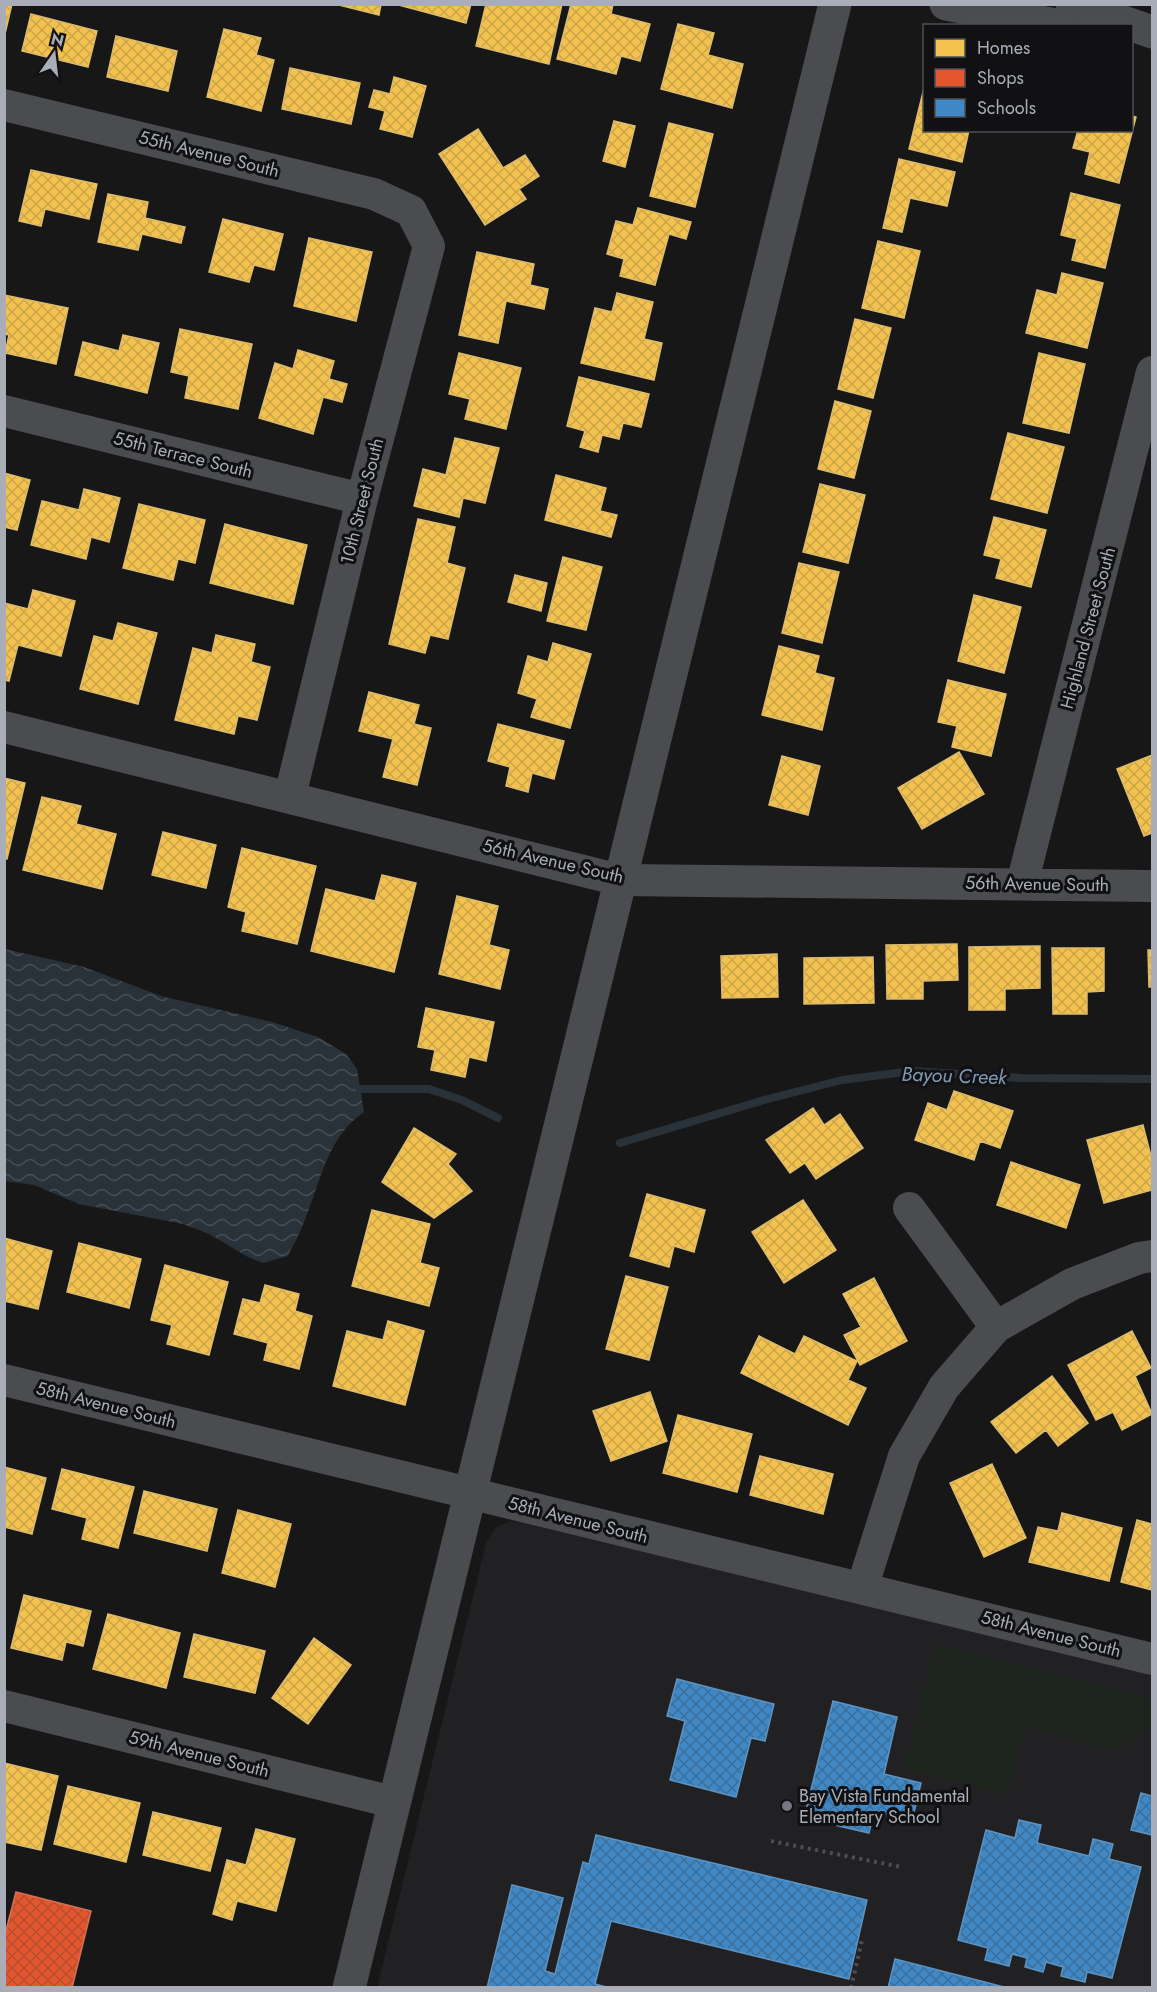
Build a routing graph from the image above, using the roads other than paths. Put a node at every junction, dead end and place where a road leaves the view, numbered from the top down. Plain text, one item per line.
1 (835, 4) edge
2 (946, 4) edge
3 (1072, 4) edge
4 (1051, 24) edge
5 (1129, 24) edge
6 (1133, 25) edge
7 (1152, 32) edge
8 (1133, 39) edge
9 (1152, 42) edge
10 (4, 105) edge
11 (411, 210) joint
12 (1152, 372) edge
13 (4, 411) edge
14 (1146, 430) edge
15 (362, 499) junction
16 (4, 727) edge
17 (290, 796) junction
18 (620, 880) junction
19 (1022, 884) junction
20 (1152, 886) edge
21 (909, 1208) dead end
22 (1152, 1256) edge
23 (996, 1327) junction
24 (4, 1380) edge
25 (469, 1494) junction
26 (862, 1588) junction
27 (1152, 1659) edge
28 (4, 1706) edge
29 (393, 1802) junction
30 (349, 1988) edge

1 - 18 street
2 - 4 street
3 - 5 street
6 - 7 street
8 - 9 street
10 - 11 street, 55th Avenue South
11 - 15 street, 10th Street South
12 - 14 street, Highland Street South
13 - 15 street, 55th Terrace South
14 - 19 street, Highland Street South
15 - 17 street, 10th Street South
16 - 17 street, 56th Avenue South
17 - 18 street, 56th Avenue South
18 - 19 street, 56th Avenue South
18 - 25 street
19 - 20 street, 56th Avenue South
21 - 23 street
22 - 23 street
23 - 26 street
24 - 25 street, 58th Avenue South
25 - 26 street, 58th Avenue South
25 - 29 street
26 - 27 street, 58th Avenue South
28 - 29 street, 59th Avenue South
29 - 30 street

